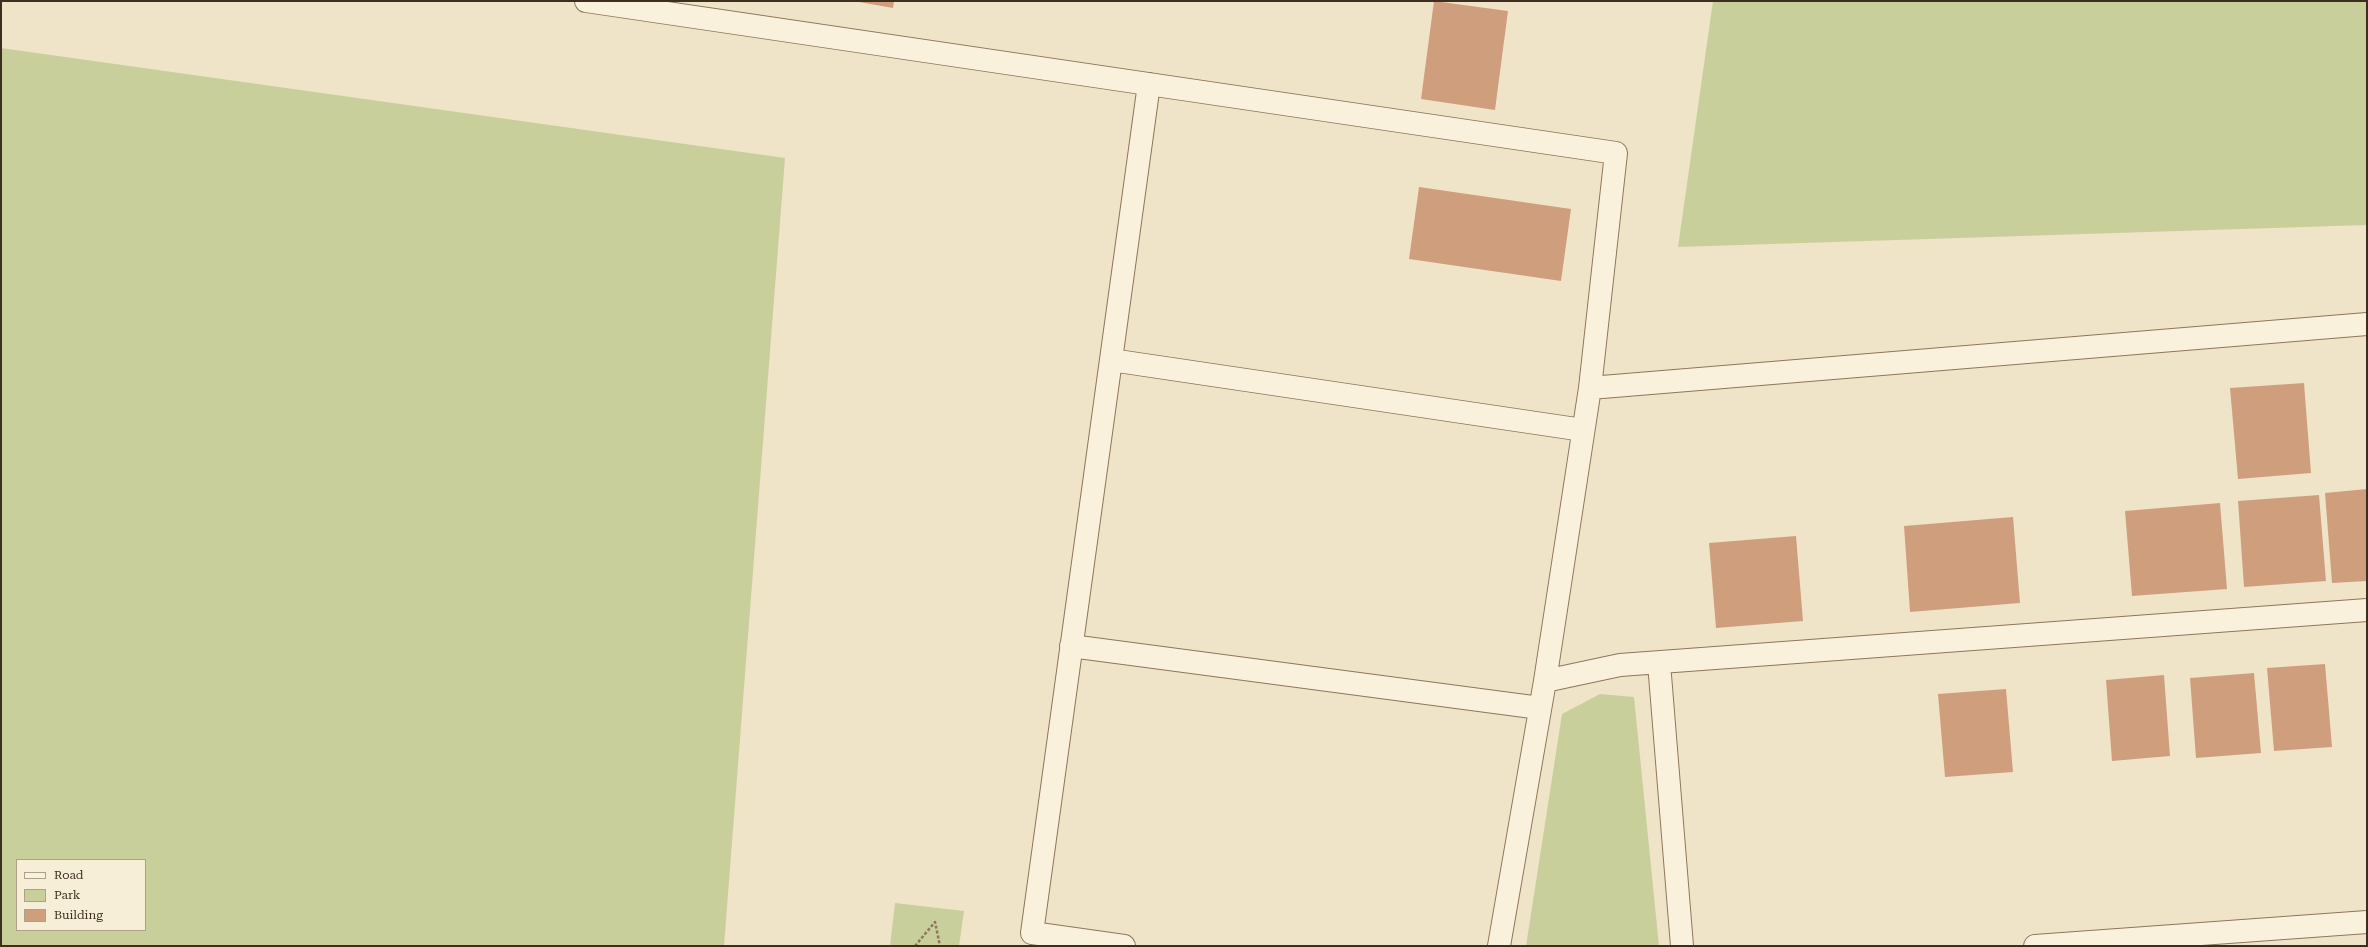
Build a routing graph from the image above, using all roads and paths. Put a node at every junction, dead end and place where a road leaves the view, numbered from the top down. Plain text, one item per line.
1 (586, 1) edge
2 (1149, 84) junction
3 (2367, 324) edge
4 (1111, 360) junction
5 (1590, 388) junction
6 (1583, 430) junction
7 (2367, 610) edge
8 (1071, 646) junction
9 (1659, 662) junction
10 (1545, 680) junction
11 (1540, 708) junction
12 (2367, 922) edge
13 (914, 946) edge
14 (940, 946) edge
15 (1124, 946) edge
16 (1499, 946) edge
17 (1682, 946) edge
18 (2035, 946) edge

1 - 2 street
2 - 4 street
2 - 5 street
3 - 5 street
4 - 6 street
4 - 8 street
5 - 6 street
6 - 10 street
7 - 9 street
8 - 11 street
8 - 15 street
9 - 10 street
9 - 17 street
10 - 11 street
11 - 16 street
12 - 18 street
13 - 14 path

